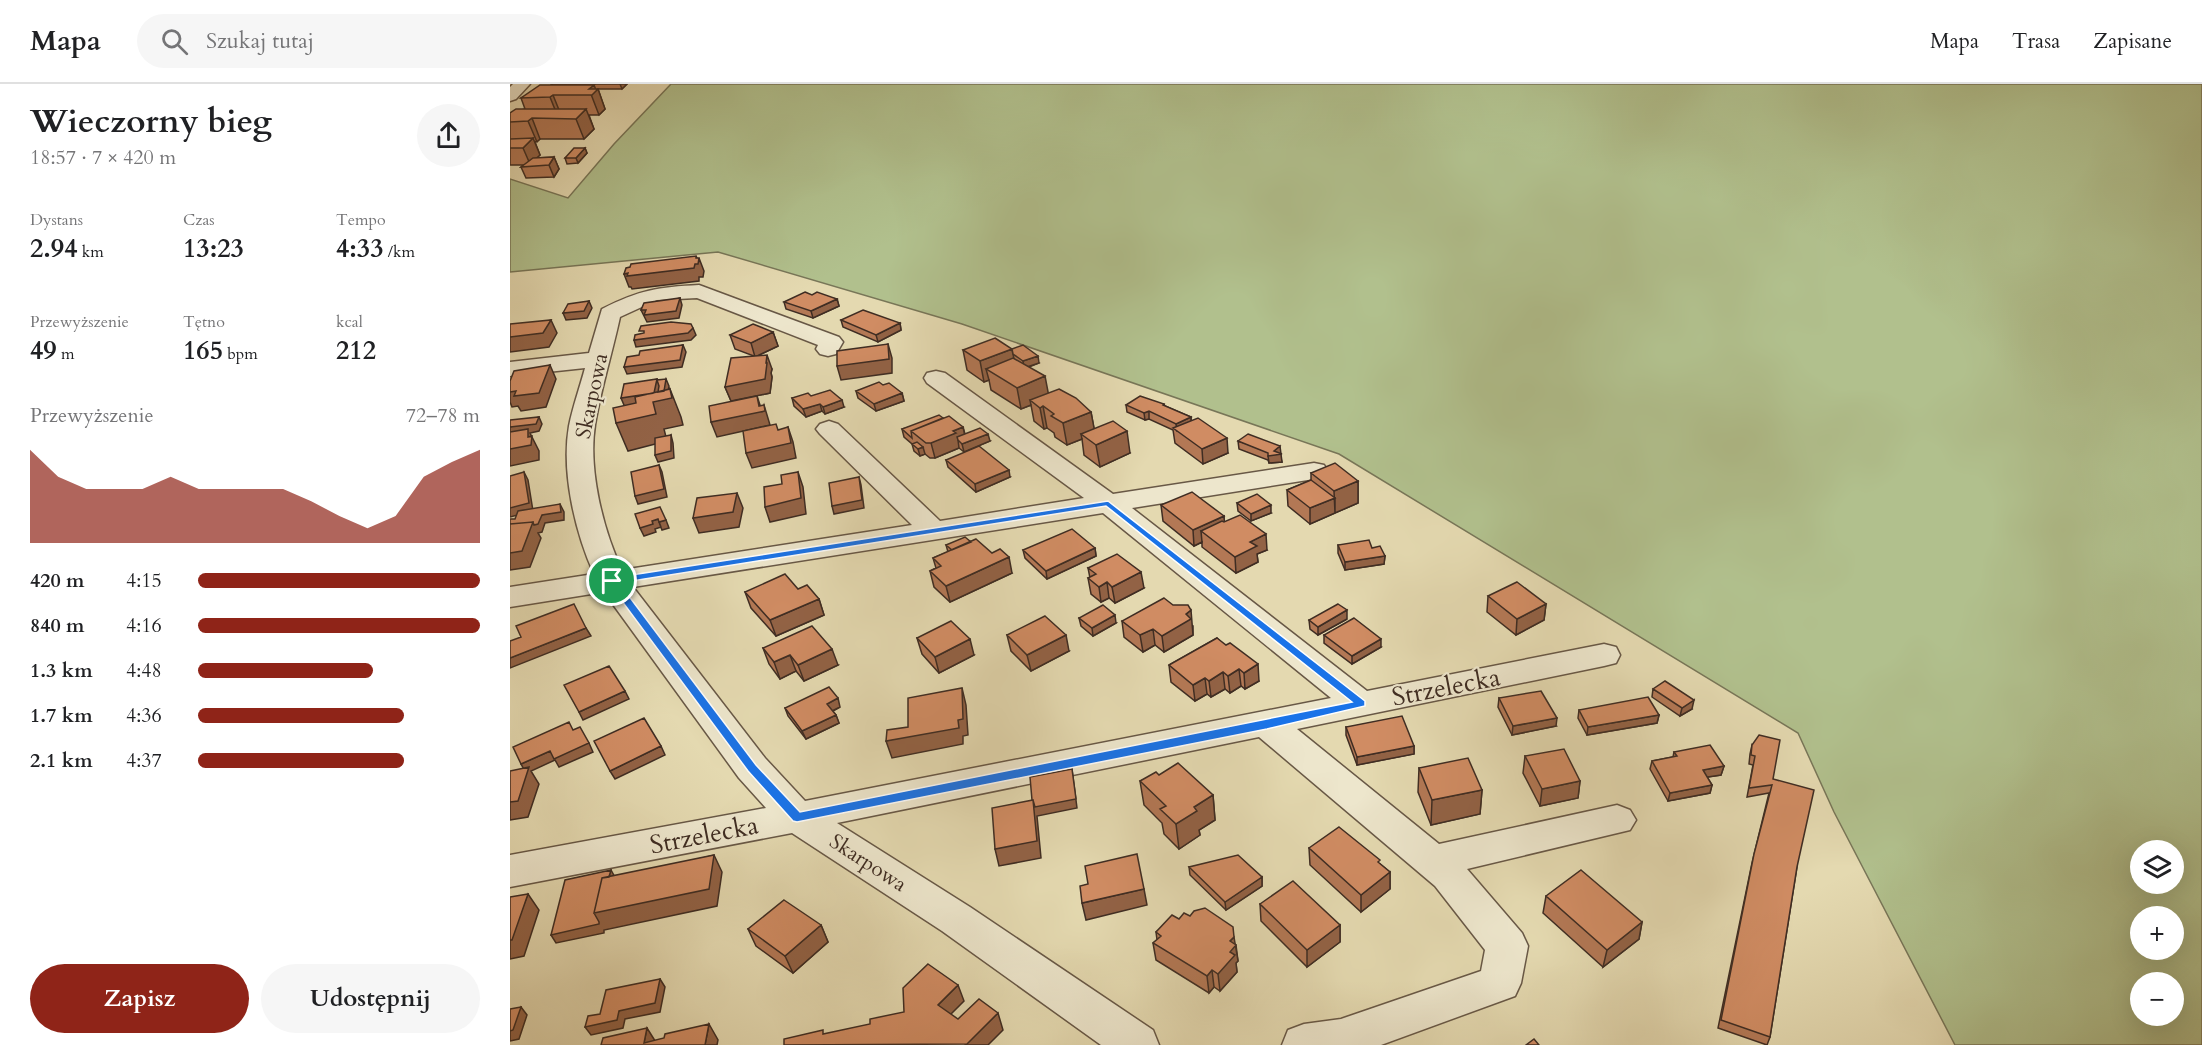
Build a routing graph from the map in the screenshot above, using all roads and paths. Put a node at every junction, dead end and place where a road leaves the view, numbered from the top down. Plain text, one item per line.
1 (522, 84) edge
2 (510, 96) edge
3 (828, 349) dead end
4 (600, 359) junction
5 (510, 369) edge
6 (936, 378) dead end
7 (829, 429) dead end
8 (1314, 471) edge
9 (1108, 503) junction
10 (935, 532) junction
11 (612, 581) junction
12 (510, 597) edge
13 (1604, 655) dead end
14 (1361, 704) junction
15 (1267, 724) junction
16 (797, 817) junction
17 (1617, 820) dead end
18 (1433, 861) junction
19 (510, 871) edge
20 (1137, 1045) edge
21 (1304, 1045) edge

1 - 2 street
3 - 4 street, Skarpowa
4 - 5 street
4 - 11 street, Skarpowa
6 - 9 street
7 - 10 street
8 - 9 street
9 - 10 street
9 - 14 street
10 - 11 street
11 - 12 street
11 - 16 street, Skarpowa
13 - 14 street, Strzelecka
14 - 15 street, Strzelecka
15 - 16 street, Strzelecka
15 - 18 street
16 - 19 street, Strzelecka
16 - 20 street, Skarpowa
17 - 18 street
18 - 21 street

